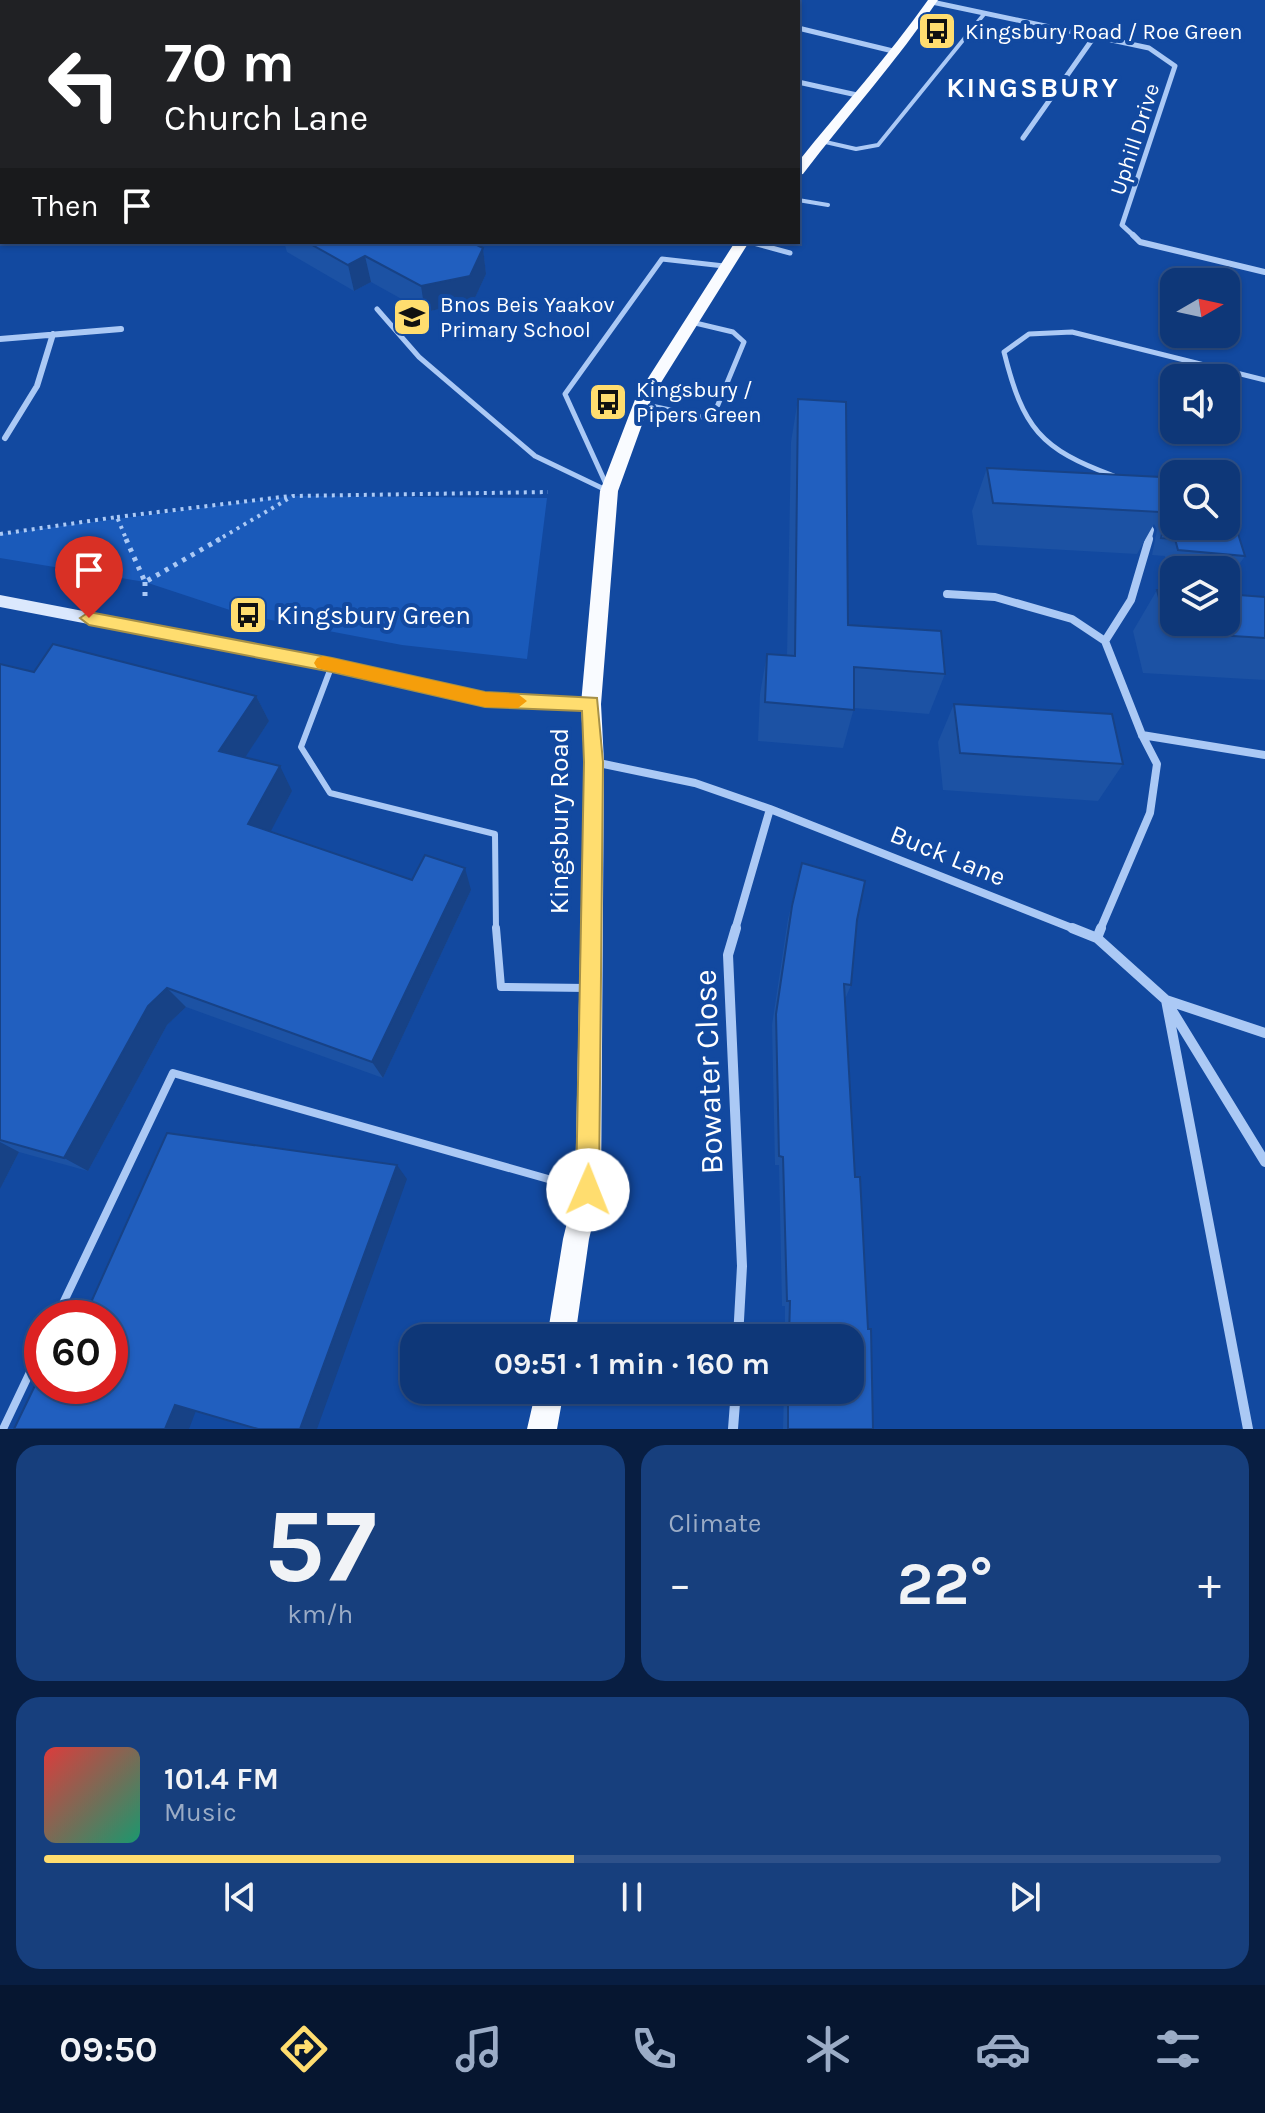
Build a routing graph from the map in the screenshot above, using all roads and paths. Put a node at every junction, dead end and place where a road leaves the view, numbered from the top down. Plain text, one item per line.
1 (933, 1) edge
2 (985, 13) junction
3 (800, 28) edge
4 (1094, 37) junction
5 (897, 52) junction
6 (800, 82) edge
7 (857, 95) junction
8 (1023, 138) dead end
9 (821, 141) junction
10 (800, 168) edge
11 (800, 200) edge
12 (828, 205) dead end
13 (740, 244) edge
14 (757, 244) edge
15 (790, 253) dead end
16 (724, 266) junction
17 (1265, 272) edge
18 (377, 309) dead end
19 (690, 322) junction
20 (121, 329) dead end
21 (53, 334) junction
22 (0, 339) edge
23 (1265, 380) edge
24 (642, 404) junction
25 (5, 438) dead end
26 (1121, 479) edge
27 (609, 491) junction
28 (293, 496) junction
29 (117, 517) junction
30 (1143, 517) edge
31 (0, 534) edge
32 (947, 594) dead end
33 (0, 601) edge
34 (1105, 641) junction
35 (332, 665) junction
36 (591, 704) junction
37 (1142, 735) junction
38 (1265, 755) edge
39 (594, 762) junction
40 (770, 809) junction
41 (1097, 938) junction
42 (590, 988) junction
43 (1166, 1000) junction
44 (1265, 1033) edge
45 (1265, 1162) edge
46 (588, 1190) junction
47 (65, 1300) edge
48 (563, 1324) edge
49 (739, 1324) edge
50 (24, 1385) edge
51 (547, 1404) edge
52 (735, 1404) edge
53 (3, 1429) edge
54 (542, 1429) edge
55 (733, 1429) edge
56 (1248, 1429) edge

1 - 2 street, Uphill Drive
1 - 5 main road
2 - 4 street, Uphill Drive
2 - 9 lane
3 - 5 street
4 - 8 street
4 - 17 street, Uphill Drive
5 - 7 main road
6 - 7 street
7 - 9 main road
9 - 10 main road
11 - 12 lane
13 - 16 main road, Kingsbury Road
14 - 15 lane
16 - 19 main road, Kingsbury Road
16 - 27 lane
18 - 27 lane
19 - 24 main road, Kingsbury Road
19 - 24 lane
20 - 21 street
21 - 22 street
21 - 25 street
23 - 26 lane
24 - 27 main road, Kingsbury Road
27 - 28 path
27 - 36 main road, Kingsbury Road
28 - 29 path
28 - 29 path
29 - 31 path
30 - 34 street
32 - 34 street
33 - 35 main road
34 - 37 street
35 - 36 main road
35 - 42 lane
36 - 39 main road, Kingsbury Road
37 - 38 street
37 - 41 street
39 - 40 street, Buck Lane
39 - 42 main road, Kingsbury Road
40 - 41 street, Buck Lane
40 - 49 street, Bowater Close
41 - 43 street, Buck Lane
42 - 46 main road, Kingsbury Road
43 - 44 street, Buck Lane
43 - 45 street
43 - 56 street
46 - 47 lane
46 - 48 main road, Kingsbury Road
50 - 53 lane
51 - 54 main road
52 - 55 street

